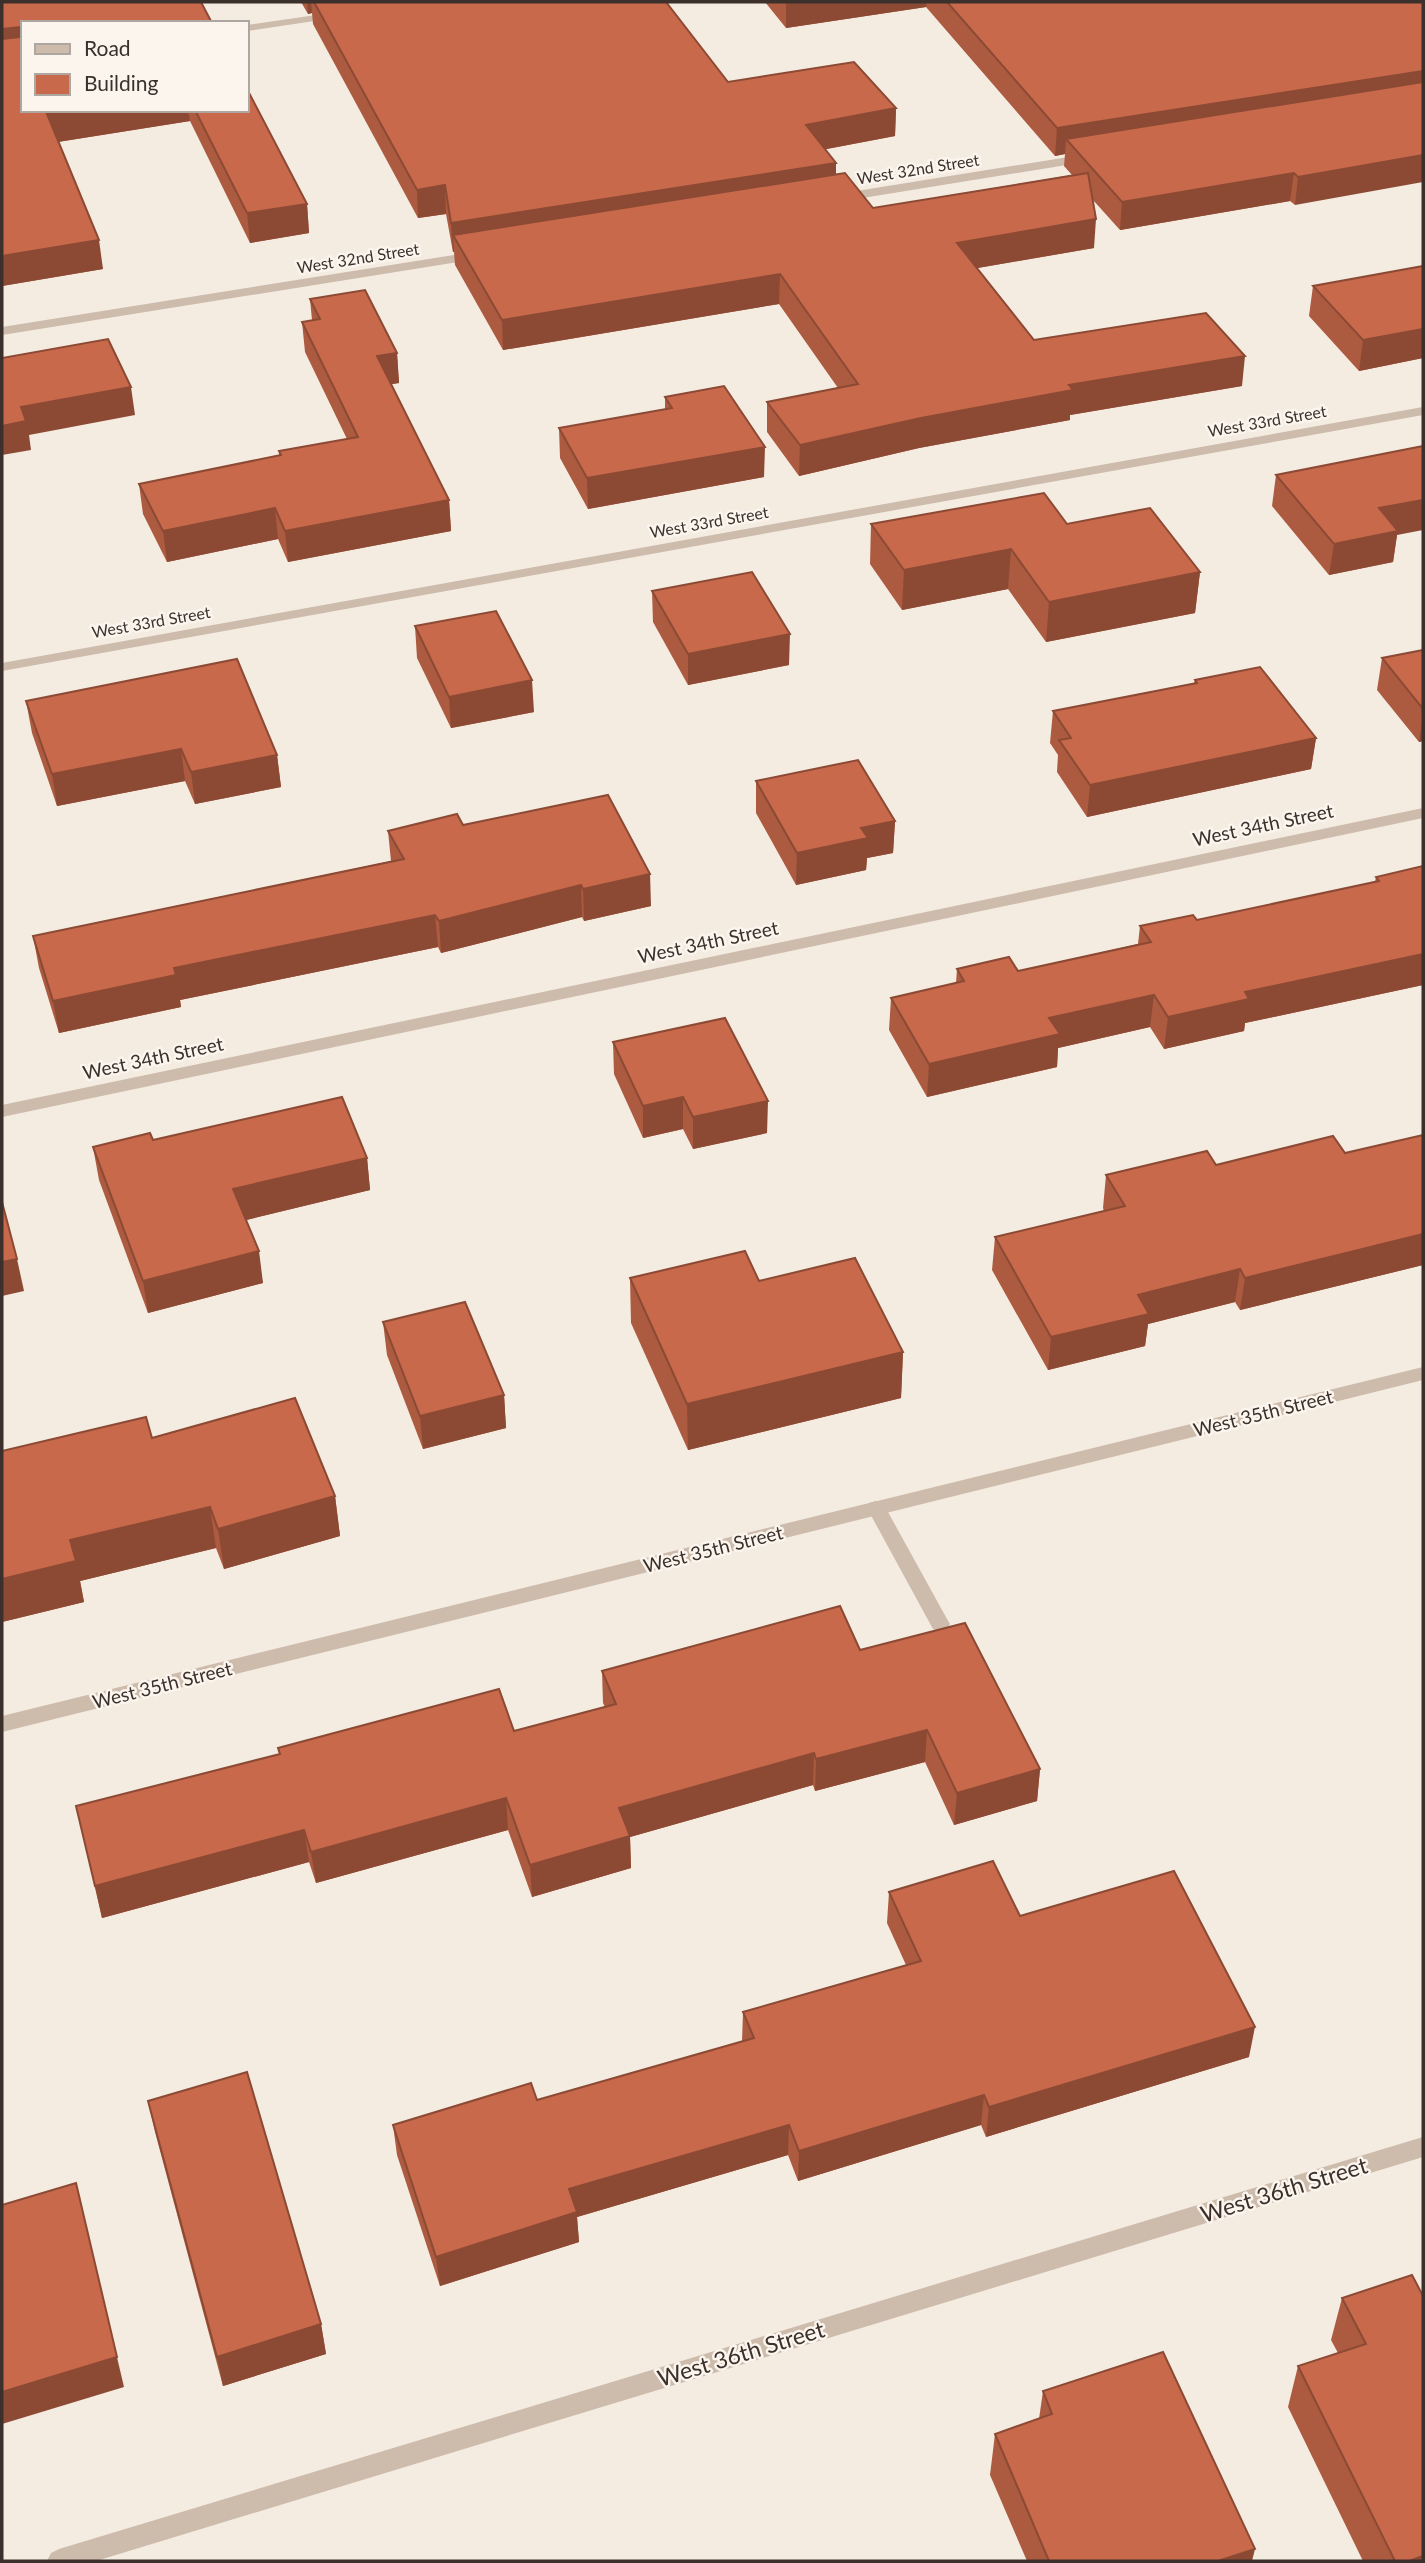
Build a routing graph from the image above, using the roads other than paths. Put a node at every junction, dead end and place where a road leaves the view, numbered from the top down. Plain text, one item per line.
1 (352, 13) edge
2 (248, 28) edge
3 (1106, 155) edge
4 (830, 199) edge
5 (499, 252) edge
6 (2, 331) edge
7 (1423, 411) edge
8 (2, 667) edge
9 (1423, 813) edge
10 (2, 1111) edge
11 (1423, 1373) edge
12 (876, 1508) junction
13 (940, 1624) dead end
14 (2, 1724) edge
15 (1423, 2147) edge
16 (59, 2561) edge

1 - 2 street
3 - 4 street, West 32nd Street
5 - 6 street, West 32nd Street
7 - 8 street, West 33rd Street
9 - 10 street, West 34th Street
11 - 12 street, West 35th Street
12 - 13 street
12 - 14 street, West 35th Street
15 - 16 street, West 36th Street

